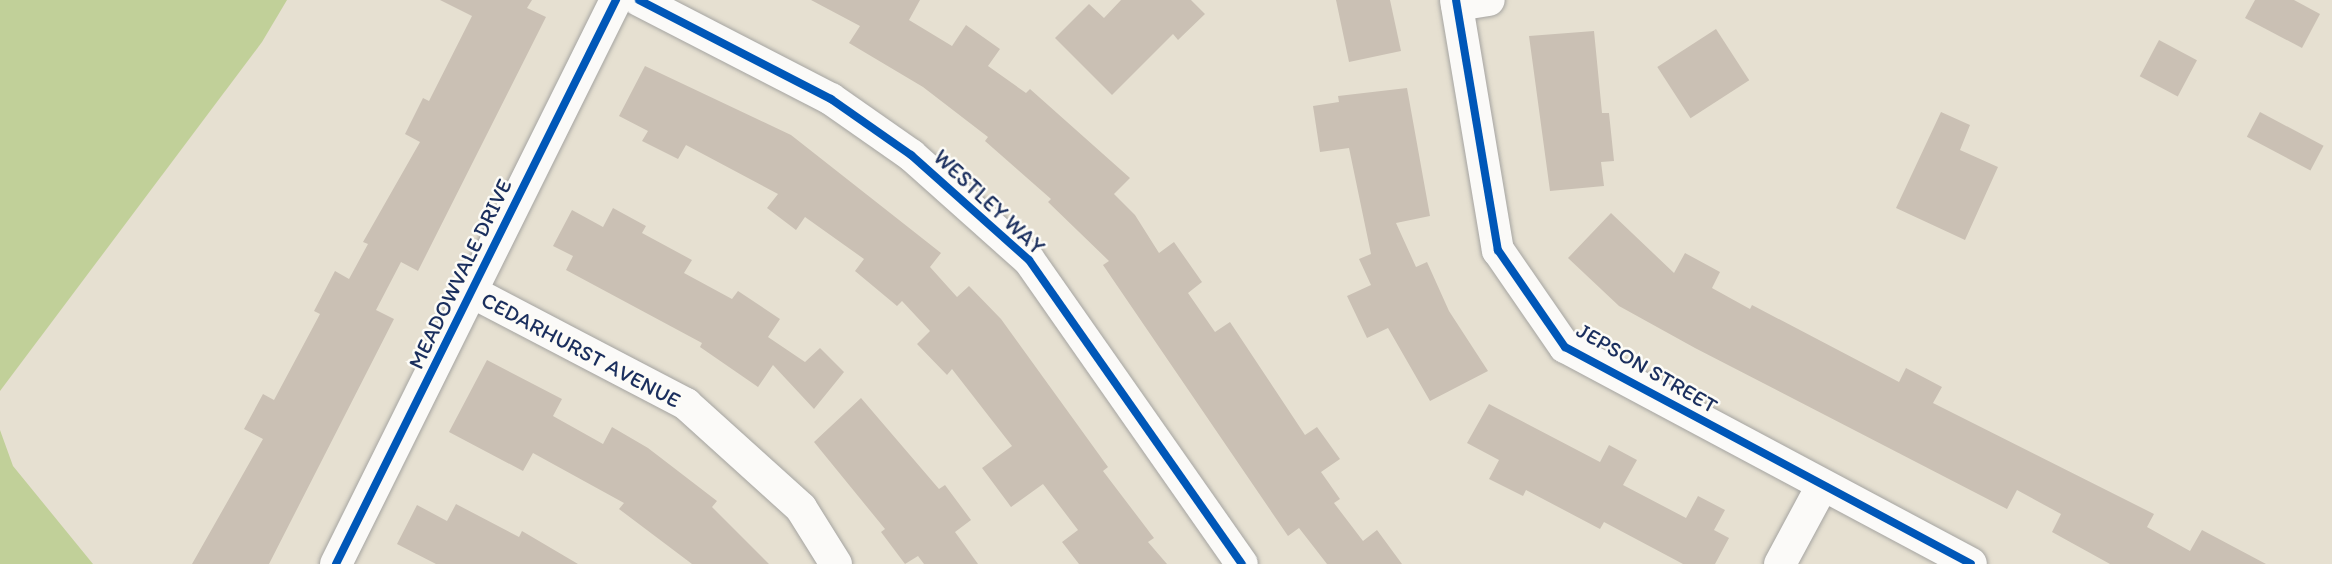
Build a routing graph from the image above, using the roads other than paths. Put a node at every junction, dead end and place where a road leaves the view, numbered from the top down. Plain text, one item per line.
1 (616, 0) edge
2 (639, 0) edge
3 (1489, 0) edge
4 (1457, 3) edge
5 (472, 292) junction
6 (1821, 486) junction
7 (336, 564) edge
8 (836, 564) edge
9 (1242, 564) edge
10 (1780, 564) edge
11 (1971, 564) edge

1 - 5 street, MEADOWVALE DRIVE
2 - 9 street, WESTLEY WAY
3 - 4 street
4 - 6 street, JEPSON STREET
5 - 7 street, MEADOWVALE DRIVE
5 - 8 street, CEDARHURST AVENUE
6 - 10 street
6 - 11 street, JEPSON STREET

